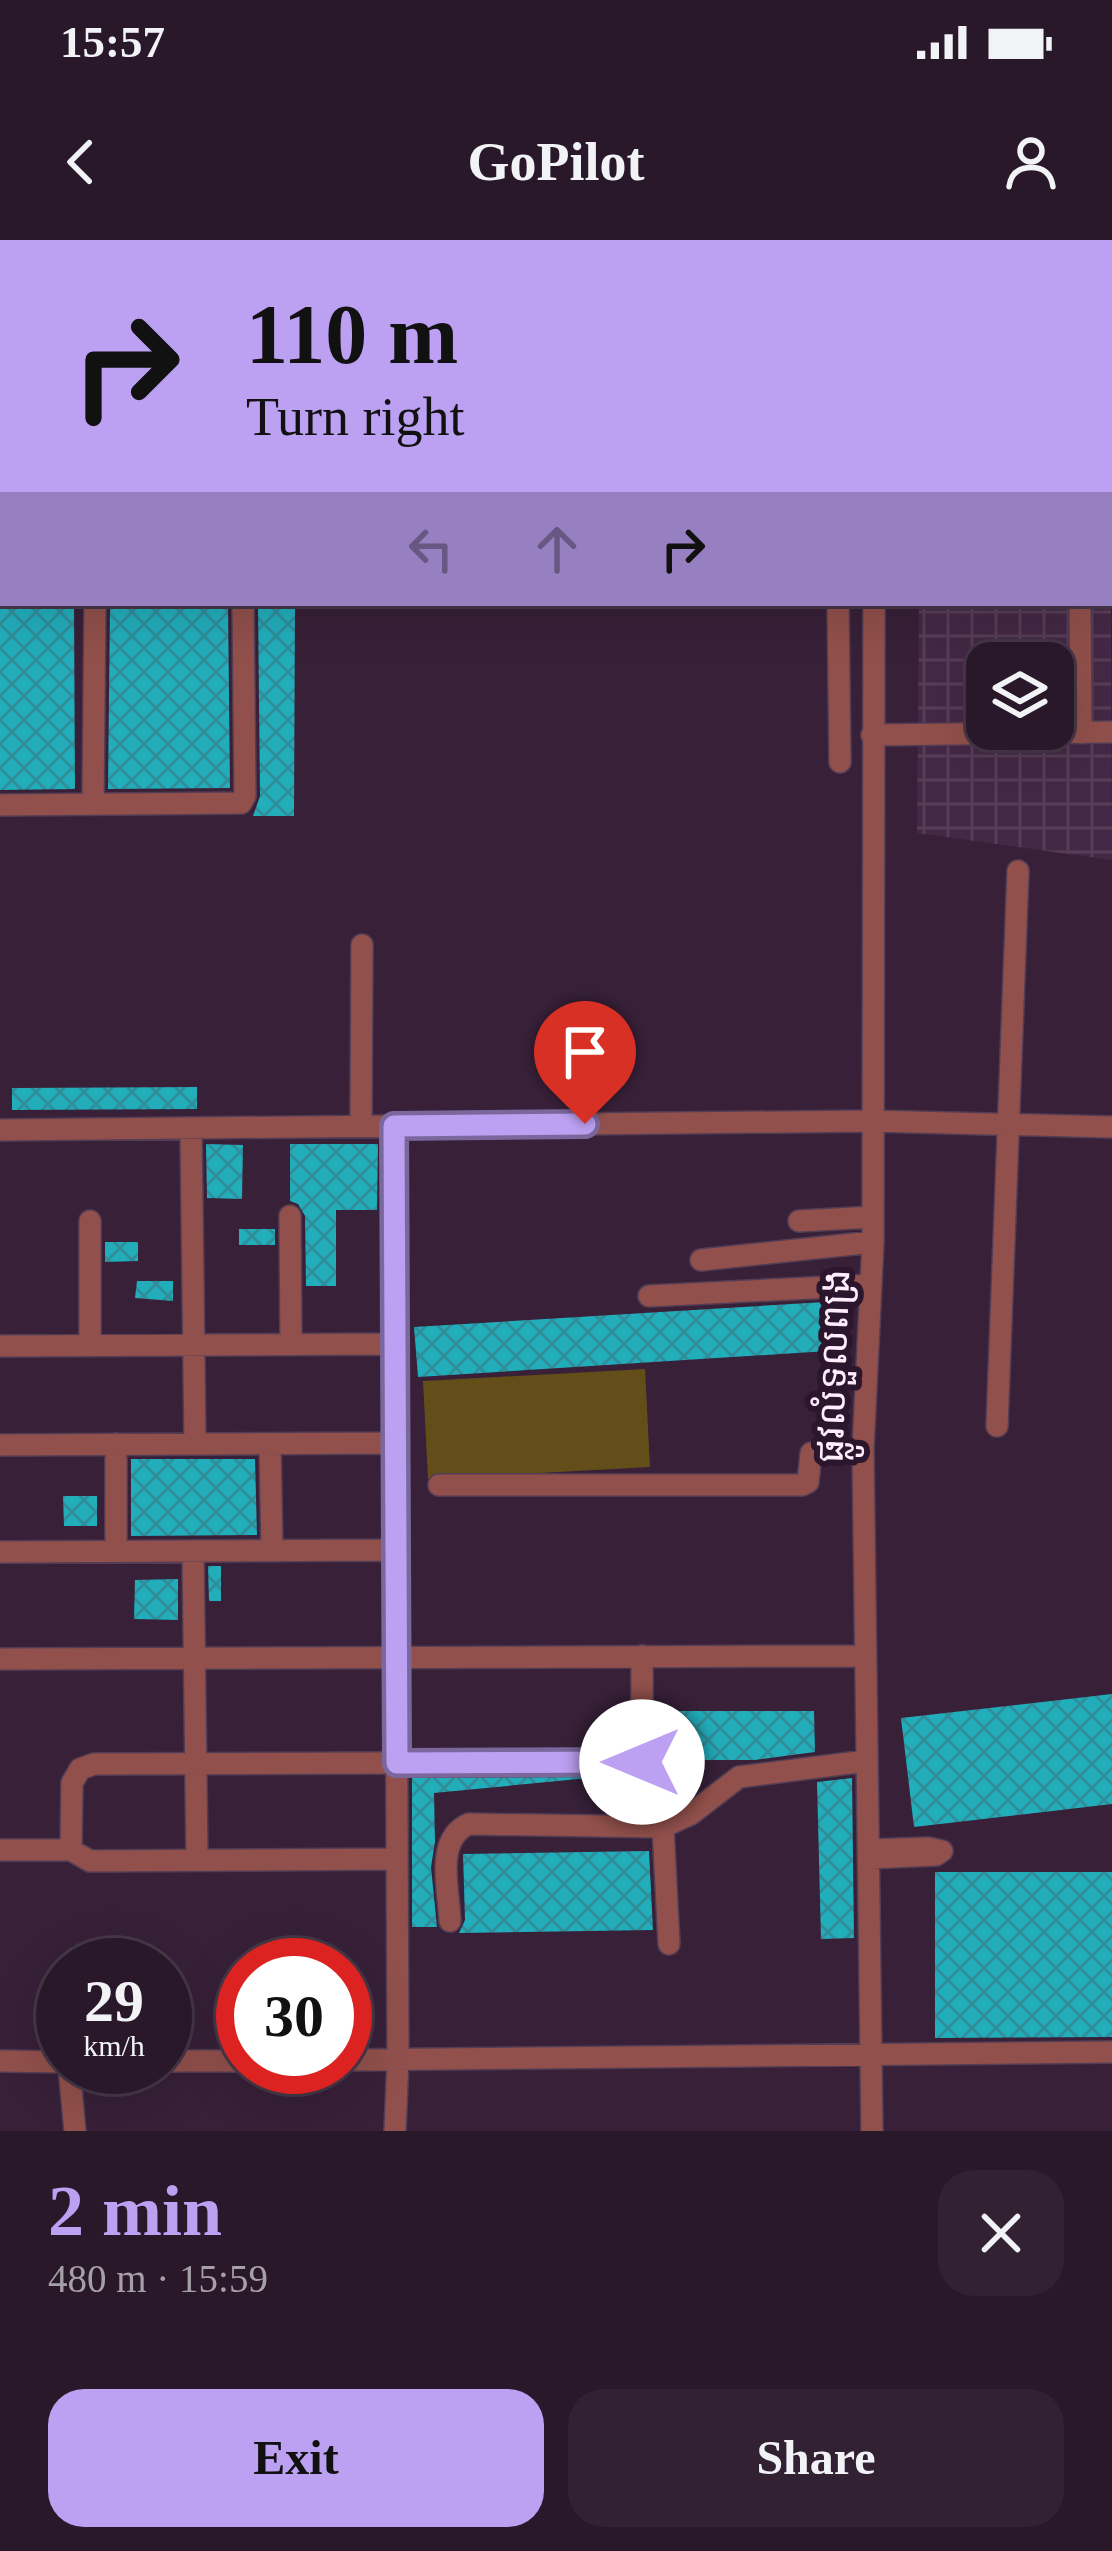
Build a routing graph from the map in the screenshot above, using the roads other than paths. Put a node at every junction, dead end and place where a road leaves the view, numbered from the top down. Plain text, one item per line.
1 (0, 240) edge
2 (14, 240) edge
3 (94, 606) edge
4 (243, 606) edge
5 (838, 606) edge
6 (874, 606) edge
7 (1080, 606) edge
8 (1112, 732) edge
9 (1081, 733) junction
10 (872, 735) junction
11 (840, 762) dead end
12 (93, 804) junction
13 (0, 805) edge
14 (1018, 872) dead end
15 (362, 945) dead end
16 (872, 1121) junction
17 (1011, 1124) junction
18 (361, 1126) junction
19 (394, 1126) junction
20 (1112, 1127) edge
21 (191, 1129) junction
22 (0, 1130) edge
23 (290, 1216) dead end
24 (873, 1217) junction
25 (90, 1221) dead end
26 (799, 1221) dead end
27 (873, 1242) junction
28 (700, 1260) dead end
29 (870, 1285) junction
30 (650, 1296) dead end
31 (394, 1344) junction
32 (194, 1345) junction
33 (291, 1345) junction
34 (0, 1346) edge
35 (90, 1346) junction
36 (997, 1426) dead end
37 (394, 1443) junction
38 (0, 1444) edge
39 (116, 1444) junction
40 (194, 1444) junction
41 (270, 1444) junction
42 (863, 1449) junction
43 (440, 1485) dead end
44 (395, 1550) junction
45 (116, 1551) junction
46 (193, 1551) junction
47 (272, 1551) junction
48 (0, 1552) edge
49 (642, 1656) junction
50 (865, 1656) junction
51 (396, 1657) junction
52 (194, 1658) junction
53 (0, 1659) edge
54 (866, 1761) junction
55 (397, 1763) junction
56 (196, 1764) junction
57 (663, 1827) junction
58 (0, 1850) edge
59 (71, 1850) junction
60 (397, 1859) junction
61 (197, 1860) junction
62 (450, 1921) dead end
63 (669, 1944) dead end
64 (1112, 2052) edge
65 (872, 2055) junction
66 (372, 2059) edge
67 (398, 2059) junction
68 (0, 2061) edge
69 (36, 2063) edge
70 (70, 2094) edge
71 (75, 2131) edge
72 (395, 2131) edge
73 (872, 2131) edge

1 - 2 street
3 - 12 street
4 - 12 street
5 - 11 street
6 - 10 street, ផ្លូវលំទួលពង្រ
7 - 9 street
8 - 9 street
9 - 10 street
10 - 16 street, ផ្លូវលំទួលពង្រ
12 - 13 street
14 - 17 street
15 - 18 street
16 - 17 street
16 - 19 street
16 - 24 street, ផ្លូវលំទួលពង្រ
17 - 20 street
17 - 36 street
18 - 19 street
18 - 21 street
19 - 31 street
21 - 22 street
21 - 32 street
23 - 33 street
24 - 26 street
24 - 27 street, ផ្លូវលំទួលពង្រ
25 - 35 street
27 - 28 street
27 - 29 street, ផ្លូវលំទួលពង្រ
29 - 30 street
29 - 42 street, ផ្លូវលំទួលពង្រ
31 - 33 street
31 - 37 street
32 - 33 street
32 - 35 street
32 - 40 street
34 - 35 street
37 - 41 street
37 - 44 street
38 - 39 street
39 - 40 street
39 - 45 street
40 - 41 street
41 - 47 street
42 - 43 street
42 - 50 street, ផ្លូវលំទួលពង្រ
44 - 47 street
44 - 51 street
45 - 46 street
45 - 48 street
46 - 47 street
46 - 52 street
49 - 50 street
49 - 51 street
49 - 55 street
50 - 54 street, ផ្លូវលំទួលពង្រ
51 - 52 street
51 - 55 street
52 - 53 street
52 - 56 street
54 - 57 street
54 - 65 street, ផ្លូវលំទួលពង្រ
55 - 56 street
55 - 60 street
56 - 59 street
56 - 61 street
57 - 62 street
57 - 63 street
58 - 59 street
59 - 61 street
60 - 61 street
60 - 67 street
64 - 65 street
65 - 67 street
65 - 73 street, ផ្លូវលំទួលពង្រ
66 - 67 street
67 - 72 street
68 - 69 street
70 - 71 street

